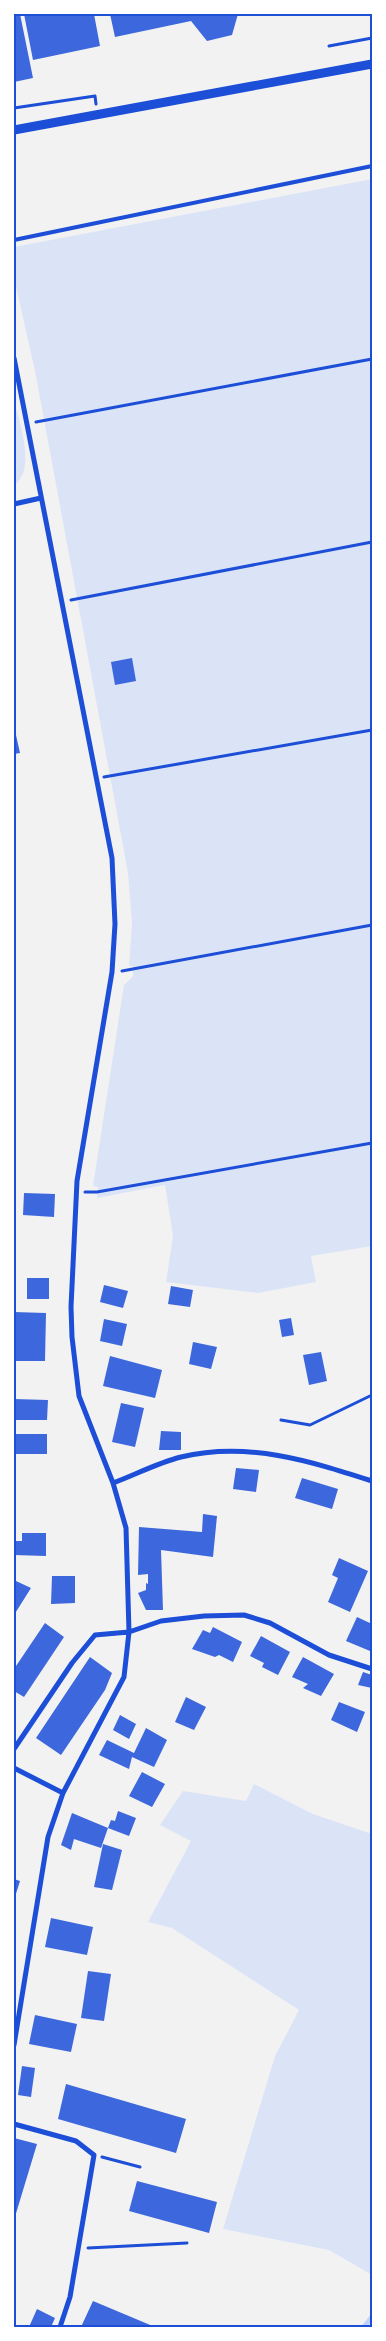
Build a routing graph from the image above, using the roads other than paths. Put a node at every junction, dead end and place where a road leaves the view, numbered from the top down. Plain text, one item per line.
1 (372, 64) edge
2 (14, 130) edge
3 (372, 166) edge
4 (14, 240) edge
5 (14, 358) edge
6 (41, 498) junction
7 (14, 504) edge
8 (372, 1481) edge
9 (112, 1483) junction
10 (129, 1632) junction
11 (372, 1669) edge
12 (14, 1749) edge
13 (14, 1768) edge
14 (63, 1793) junction
15 (14, 2045) edge
16 (14, 2124) edge
17 (60, 2327) edge

1 - 2 street
3 - 4 lane
5 - 6 street
6 - 7 street
6 - 9 street
8 - 9 street
9 - 10 street
10 - 11 street
10 - 12 street
10 - 14 street
13 - 14 street
14 - 15 street
16 - 17 street

